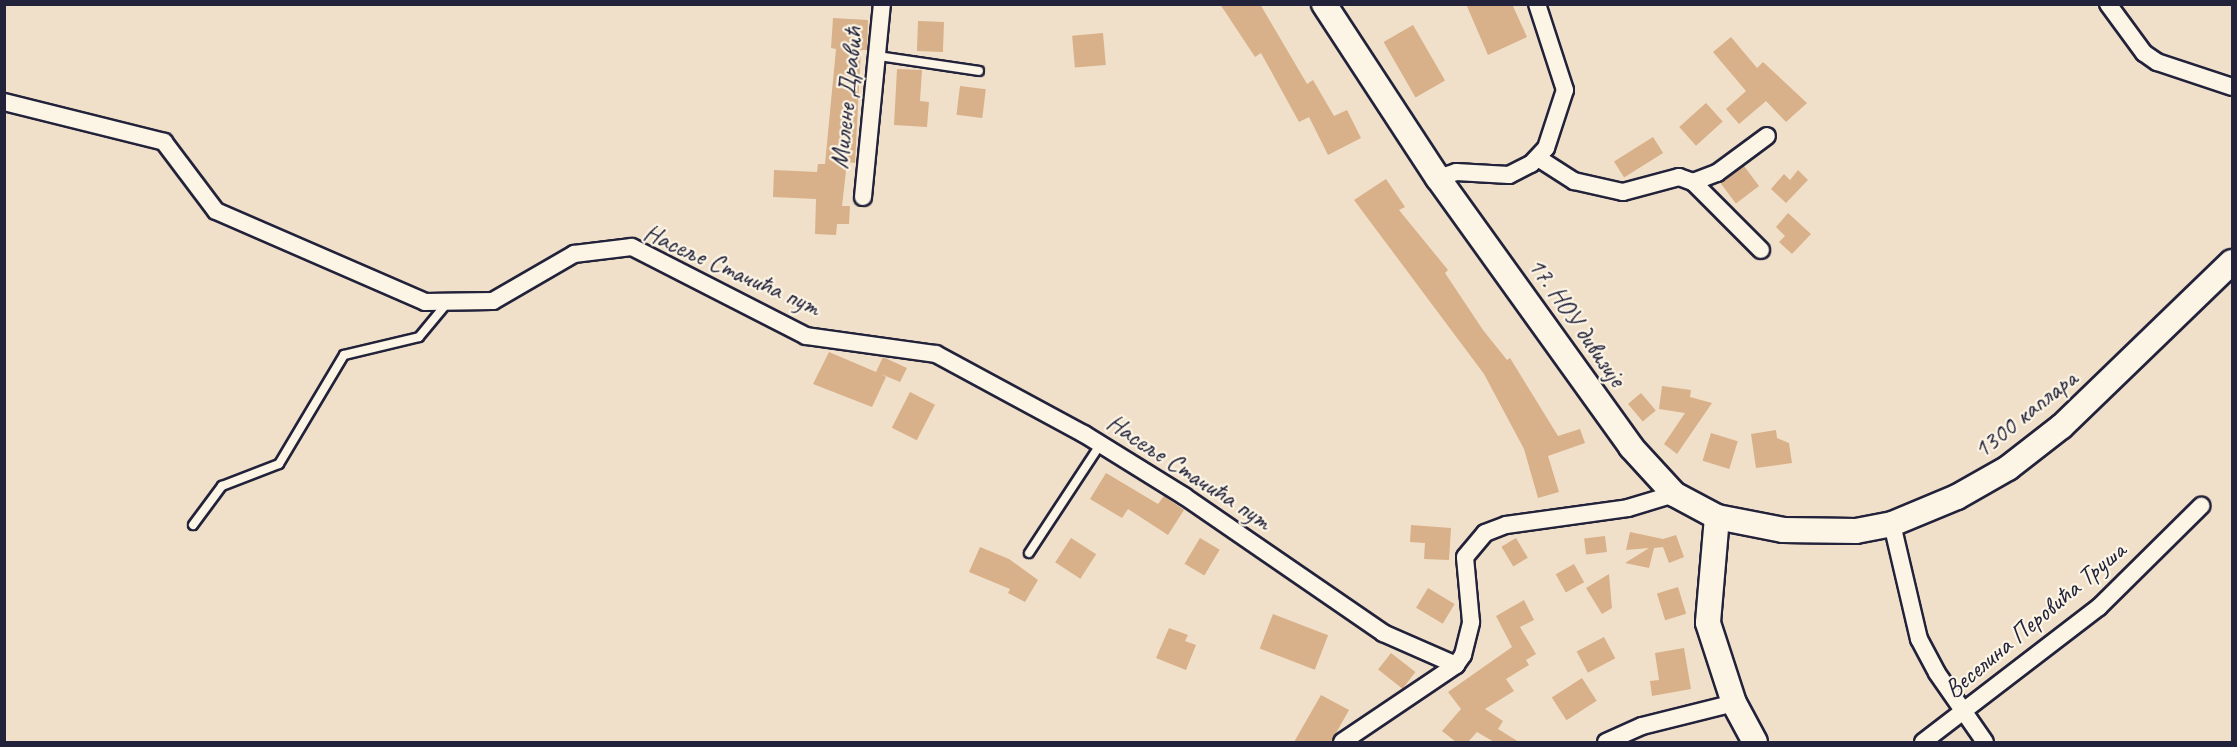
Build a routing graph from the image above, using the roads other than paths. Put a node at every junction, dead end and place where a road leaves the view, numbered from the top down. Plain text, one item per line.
1 (882, 4) edge
2 (1324, 4) edge
3 (1537, 4) edge
4 (2108, 4) edge
5 (878, 56) junction
6 (979, 71) dead end
7 (2232, 87) edge
8 (4, 102) edge
9 (1767, 136) dead end
10 (1538, 159) junction
11 (1438, 178) junction
12 (1693, 182) junction
13 (863, 197) dead end
14 (1761, 250) dead end
15 (2232, 262) edge
16 (448, 302) junction
17 (1100, 445) junction
18 (1674, 494) junction
19 (2201, 506) dead end
20 (1717, 518) junction
21 (1892, 524) junction
22 (193, 525) dead end
23 (1029, 553) dead end
24 (1456, 665) junction
25 (1734, 703) junction
26 (1964, 714) junction
27 (1342, 742) edge
28 (1606, 742) edge
29 (1755, 742) edge
30 (1923, 742) edge
31 (1985, 742) edge

1 - 5 street, Милене Дравић
2 - 11 street, 17. НОУ дивизије
3 - 10 street
4 - 7 street
5 - 6 lane
5 - 13 street, Милене Дравић
8 - 16 street, Насеље Стачића пут
9 - 12 street
10 - 11 street
10 - 12 street
11 - 18 street, 17. НОУ дивизије
12 - 14 street
15 - 21 street, 1300 каплара
16 - 17 street, Насеље Стачића пут
16 - 22 lane
17 - 23 lane
17 - 24 street, Насеље Стачића пут
18 - 20 street, 1300 каплара
18 - 24 street
19 - 26 street, Веселина Перовића Труша
20 - 21 street, 1300 каплара
20 - 25 street
21 - 26 street
24 - 27 street
25 - 28 street
25 - 29 street
26 - 30 street, Веселина Перовића Труша
26 - 31 street

